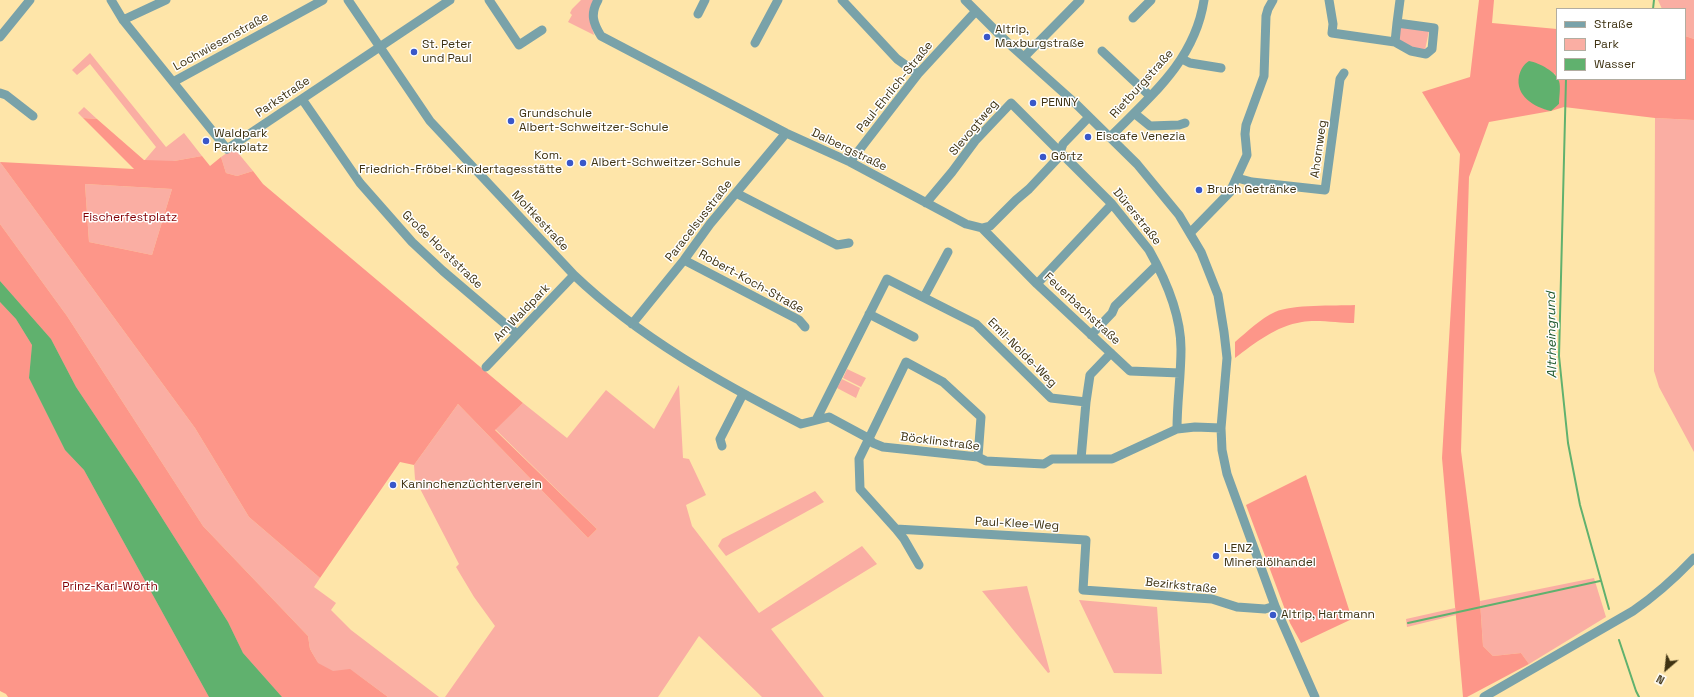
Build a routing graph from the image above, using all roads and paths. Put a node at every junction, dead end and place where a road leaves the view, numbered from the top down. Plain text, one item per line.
1 (30, 0) edge
2 (111, 0) edge
3 (166, 0) edge
4 (323, 0) edge
5 (348, 0) edge
6 (450, 0) edge
7 (489, 0) edge
8 (598, 0) edge
9 (705, 0) edge
10 (778, 0) edge
11 (842, 0) edge
12 (965, 0) edge
13 (1080, 0) edge
14 (1151, 0) edge
15 (1204, 0) edge
16 (1273, 0) edge
17 (1328, 0) edge
18 (1400, 0) edge
19 (976, 11) junction
20 (698, 14) dead end
21 (1133, 18) dead end
22 (123, 20) junction
23 (1397, 23) junction
24 (542, 30) dead end
25 (0, 37) edge
26 (1395, 42) junction
27 (756, 44) dead end
28 (380, 46) junction
29 (1102, 51) dead end
30 (1024, 57) junction
31 (1182, 59) junction
32 (1221, 68) dead end
33 (1344, 73) dead end
34 (918, 74) junction
35 (174, 82) junction
36 (0, 93) edge
37 (1150, 96) junction
38 (302, 99) junction
39 (1134, 113) junction
40 (33, 116) dead end
41 (1089, 117) junction
42 (1185, 123) dead end
43 (786, 133) junction
44 (1110, 137) junction
45 (1061, 151) junction
46 (850, 162) junction
47 (1238, 178) junction
48 (736, 193) junction
49 (926, 203) junction
50 (1112, 204) junction
51 (982, 228) junction
52 (1191, 232) junction
53 (849, 242) dead end
54 (948, 252) dead end
55 (684, 260) junction
56 (1157, 265) junction
57 (574, 275) junction
58 (1037, 284) junction
59 (924, 298) junction
60 (869, 314) junction
61 (632, 324) junction
62 (805, 327) dead end
63 (517, 334) junction
64 (1091, 335) junction
65 (914, 337) dead end
66 (1111, 353) junction
67 (486, 367) dead end
68 (1180, 373) junction
69 (743, 394) junction
70 (1086, 402) junction
71 (816, 420) junction
72 (1221, 428) junction
73 (1177, 429) junction
74 (868, 438) junction
75 (722, 446) dead end
76 (978, 456) junction
77 (1082, 459) junction
78 (896, 529) junction
79 (1694, 558) edge
80 (919, 565) dead end
81 (1083, 590) joint
82 (1276, 606) junction
83 (1315, 697) edge
84 (1484, 697) edge

1 - 25 street
2 - 22 street, Parkstraße
3 - 22 street
4 - 35 street, Lochwiesenstraße
5 - 28 street, Moltkestraße
6 - 28 street, Parkstraße
7 - 24 street
8 - 43 street, Dalbergstraße
9 - 20 street
10 - 27 street
11 - 34 street
12 - 19 street
13 - 30 street
14 - 21 street
15 - 31 street, Rietburgstraße
16 - 47 street
17 - 26 street
18 - 23 street
19 - 30 street
19 - 34 street, Paul-Ehrlich-Straße
22 - 35 street, Parkstraße
23 - 26 street
23 - 26 street
28 - 38 street, Parkstraße
28 - 57 street, Moltkestraße
29 - 37 street
30 - 41 street
31 - 32 street
31 - 37 street, Rietburgstraße
33 - 47 street, Ahornweg
34 - 46 street, Paul-Ehrlich-Straße
35 - 38 street, Parkstraße
36 - 40 street
37 - 39 street, Rietburgstraße
38 - 63 street, Große Horststraße
39 - 42 street
39 - 44 street, Rietburgstraße
41 - 44 street
41 - 45 street
43 - 46 street, Dalbergstraße
43 - 48 street, Paracelsusstraße
44 - 52 street
45 - 49 street, Slevogtweg
45 - 50 street, Dürerstraße
45 - 51 street
46 - 49 street, Dalbergstraße
47 - 52 street
48 - 53 street
48 - 55 street, Paracelsusstraße
49 - 51 street, Dalbergstraße
50 - 56 street, Dürerstraße
50 - 58 street
51 - 58 street, Feuerbachstraße
52 - 72 street
54 - 59 street
55 - 61 street, Paracelsusstraße
55 - 62 street, Robert-Koch-Straße
56 - 64 street
56 - 68 street, Dürerstraße
57 - 61 street, Moltkestraße
57 - 63 street, Am Waldpark
58 - 64 street, Feuerbachstraße
59 - 60 street, Emil-Nolde-Weg
59 - 70 street, Emil-Nolde-Weg
60 - 65 street
60 - 71 street, Emil-Nolde-Weg
61 - 69 street, Moltkestraße
63 - 67 street, Am Waldpark
64 - 66 street, Feuerbachstraße
66 - 68 street, Feuerbachstraße
66 - 70 street
68 - 73 street, Dürerstraße
69 - 71 street, Böcklinstraße
69 - 75 street
70 - 77 street
71 - 74 street, Böcklinstraße
72 - 73 street, Böcklinstraße
72 - 82 street
73 - 77 street, Böcklinstraße
74 - 76 street, Böcklinstraße
74 - 76 street
74 - 78 street
76 - 77 street, Böcklinstraße
78 - 80 street
78 - 81 street, Paul-Klee-Weg
79 - 84 street
81 - 82 street, Bezirkstraße
82 - 83 street

